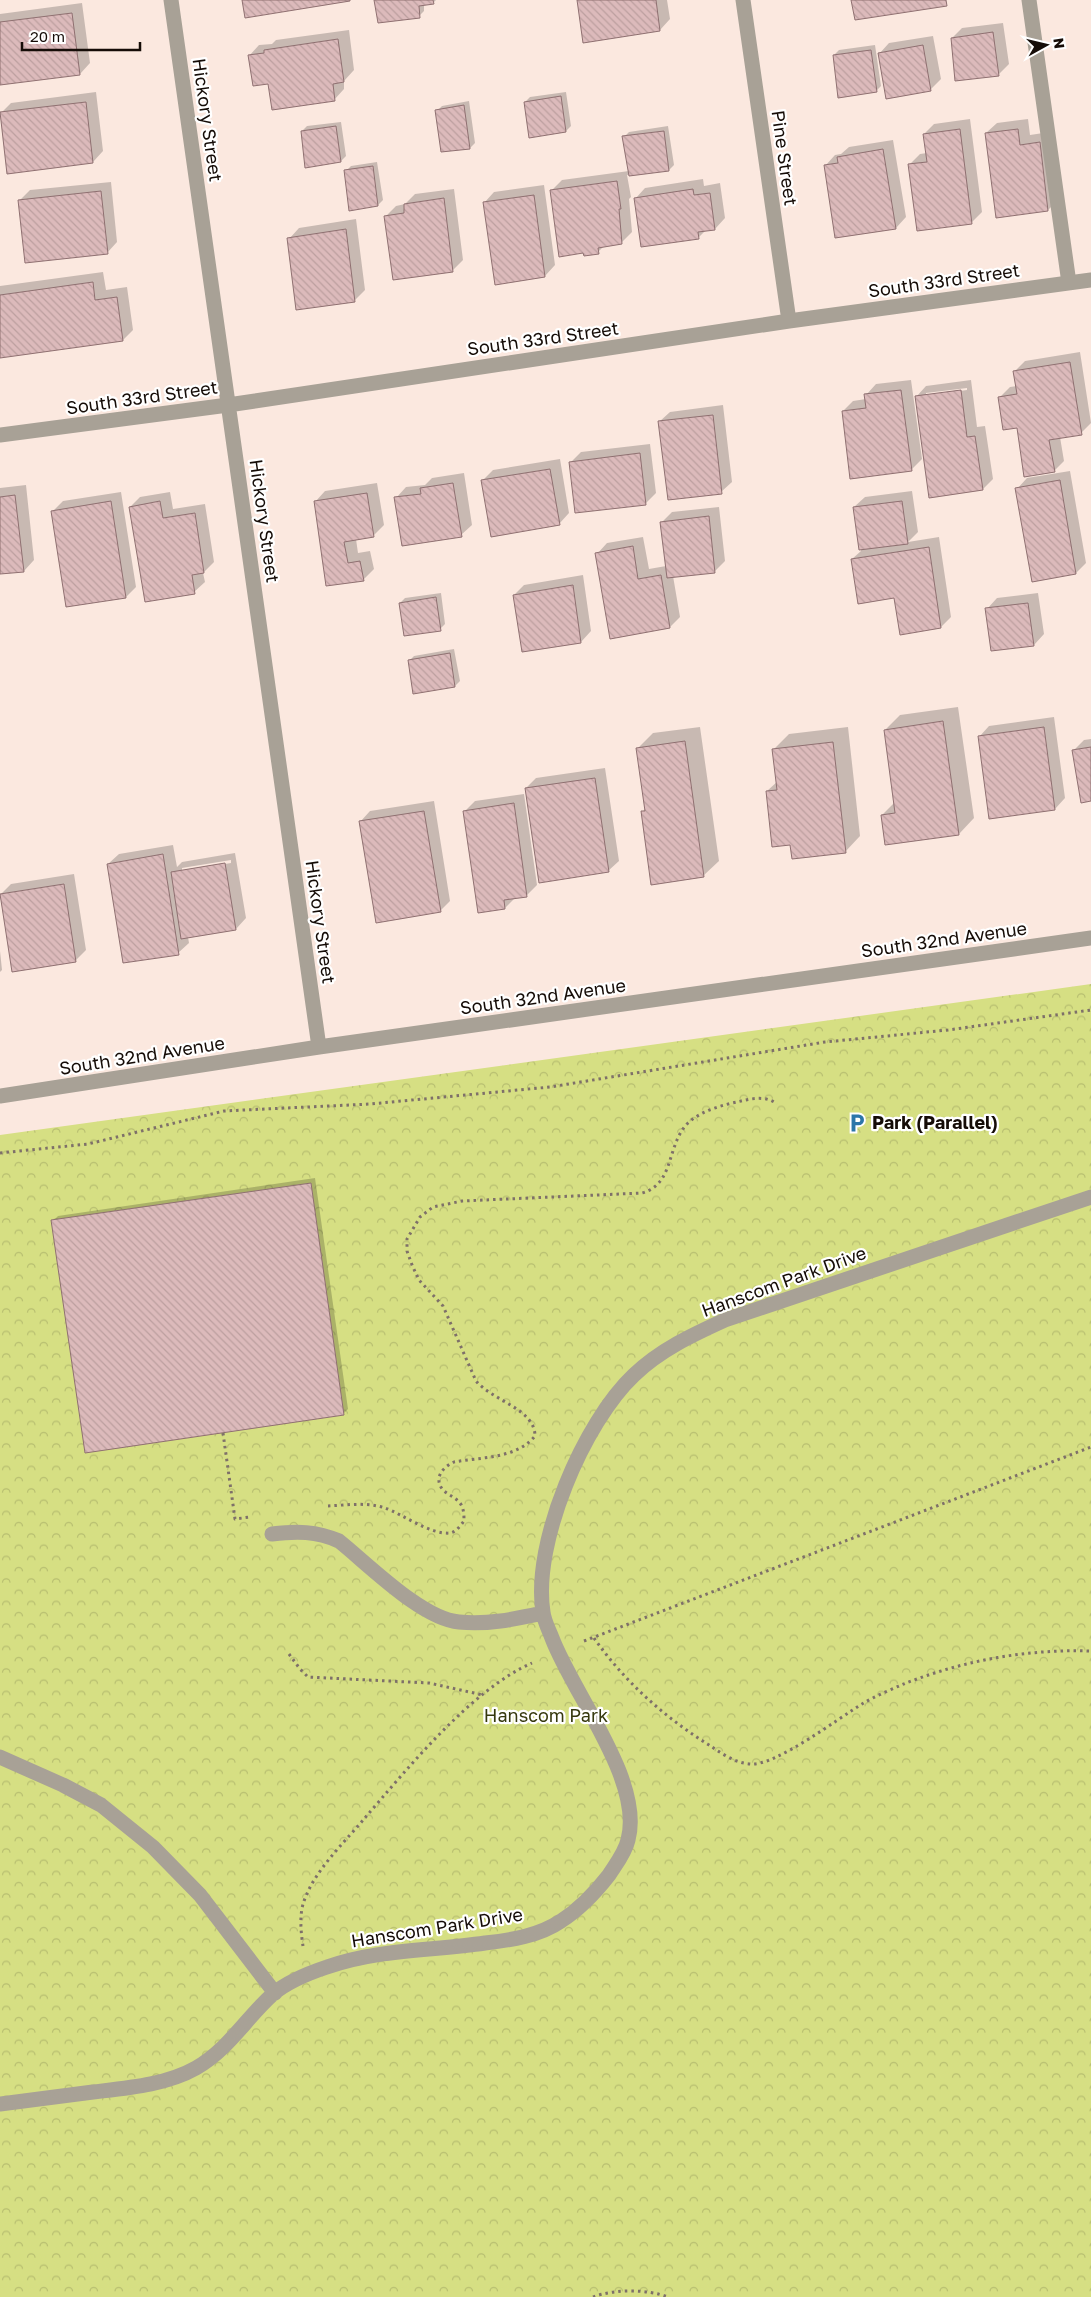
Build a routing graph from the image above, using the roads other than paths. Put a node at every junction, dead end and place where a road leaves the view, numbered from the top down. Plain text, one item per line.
1 (171, 0) edge
2 (743, 0) edge
3 (1029, 0) edge
4 (1091, 280) edge
5 (1069, 283) junction
6 (789, 322) junction
7 (228, 405) junction
8 (0, 435) edge
9 (1091, 938) edge
10 (319, 1047) junction
11 (0, 1096) edge
12 (1091, 1197) edge
13 (272, 1534) dead end
14 (543, 1613) junction
15 (0, 1757) edge
16 (275, 1993) junction
17 (0, 2104) edge

1 - 7 street, Hickory Street
2 - 6 street, Pine Street
3 - 5 street
4 - 5 street, South 33rd Street
5 - 6 street, South 33rd Street
6 - 7 street, South 33rd Street
7 - 8 street, South 33rd Street
7 - 10 street, Hickory Street
9 - 10 street, South 32nd Avenue
10 - 11 street, South 32nd Avenue
12 - 14 street, Hanscom Park Drive
13 - 14 street
14 - 16 street, Hanscom Park Drive
15 - 16 street
16 - 17 street, Hanscom Park Drive

